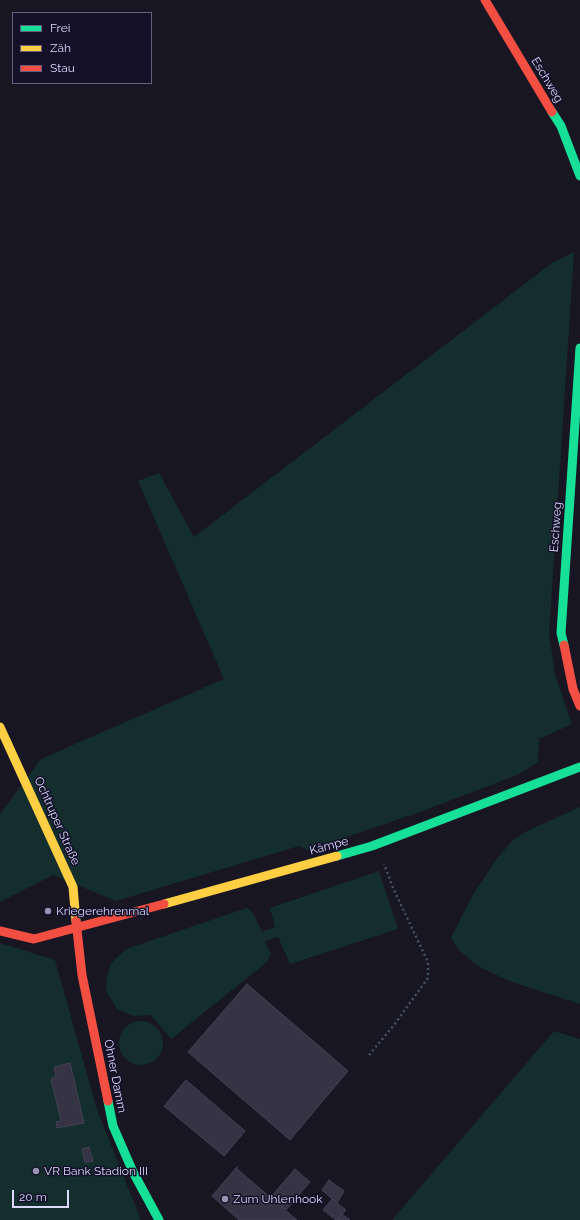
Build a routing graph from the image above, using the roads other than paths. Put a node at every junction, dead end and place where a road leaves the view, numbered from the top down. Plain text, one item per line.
1 (485, 0) edge
2 (580, 176) edge
3 (580, 348) edge
4 (580, 706) edge
5 (0, 727) edge
6 (580, 766) edge
7 (78, 928) junction
8 (0, 931) edge
9 (159, 1220) edge

1 - 2 street, Eschweg
3 - 4 street, Eschweg
5 - 7 street, Ochtruper Straße
6 - 7 street, Kämpe
7 - 8 street, Kämpe
7 - 9 street, Ohner Damm

